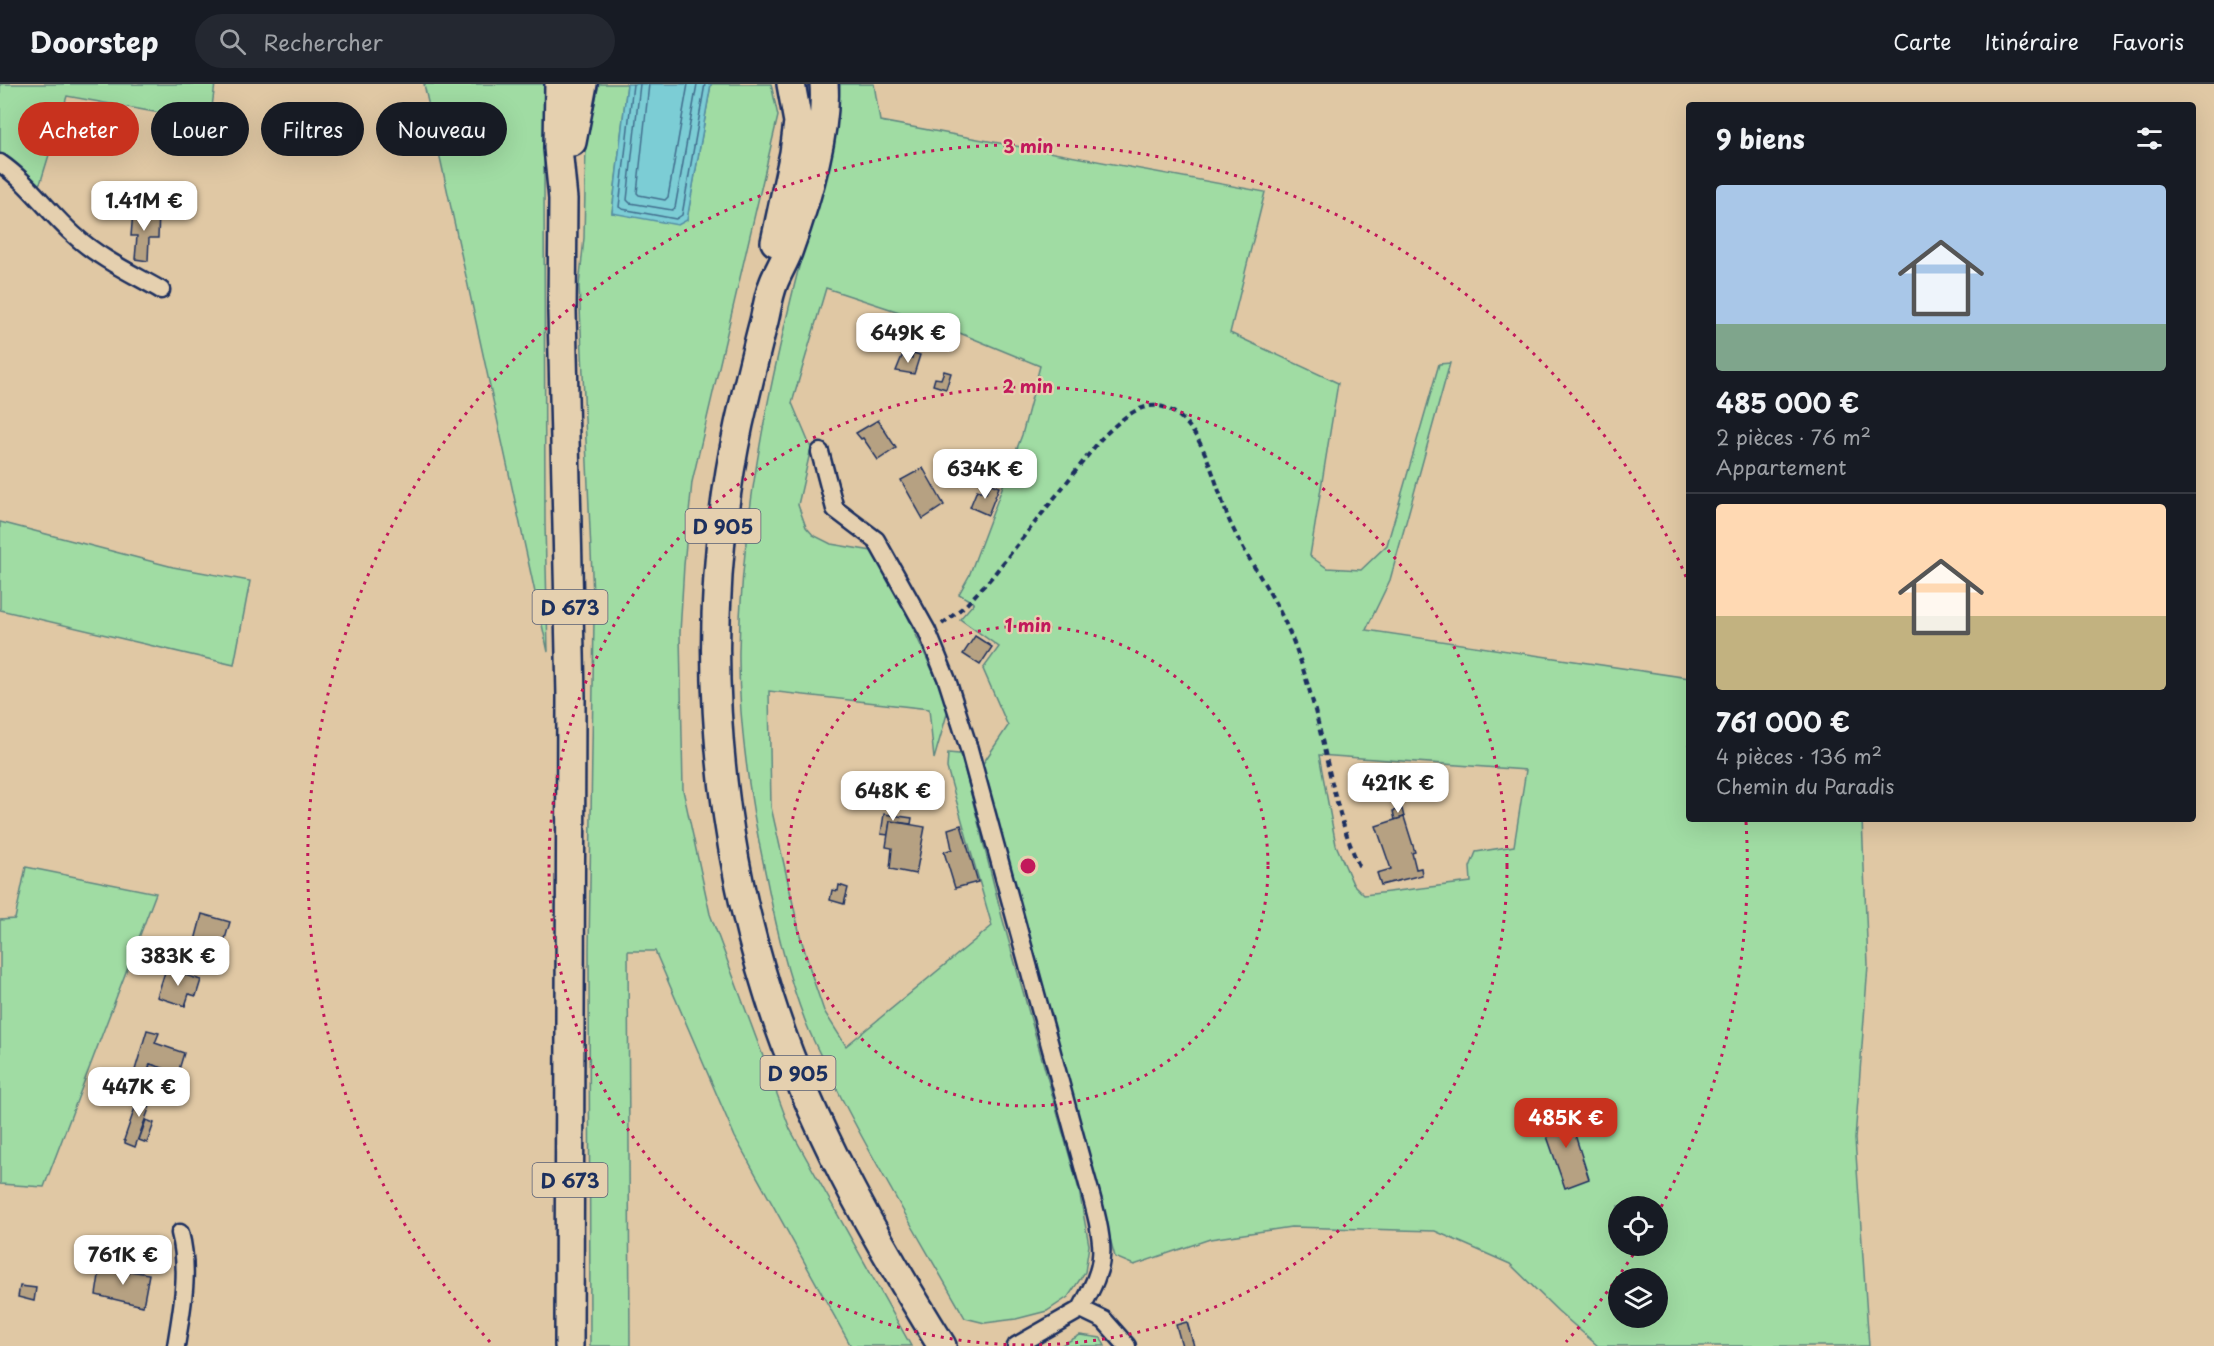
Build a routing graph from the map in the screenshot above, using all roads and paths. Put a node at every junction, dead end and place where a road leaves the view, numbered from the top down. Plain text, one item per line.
1 (560, 84) edge
2 (584, 84) edge
3 (791, 84) edge
4 (824, 84) edge
5 (0, 163) edge
6 (563, 200) junction
7 (774, 282) junction
8 (161, 290) dead end
9 (820, 452) dead end
10 (927, 630) junction
11 (1360, 868) dead end
12 (180, 1233) dead end
13 (1081, 1309) junction
14 (176, 1346) edge
15 (569, 1346) edge
16 (942, 1346) edge
17 (1016, 1346) edge
18 (1127, 1346) edge

1 - 6 main road, D 673
2 - 6 main road, D 673
3 - 7 main road, D 905
4 - 7 main road, D 905
5 - 8 street
6 - 15 main road, D 673
7 - 16 main road, D 905
9 - 10 street
10 - 11 path
10 - 13 street
12 - 14 street
13 - 17 street
13 - 18 street

